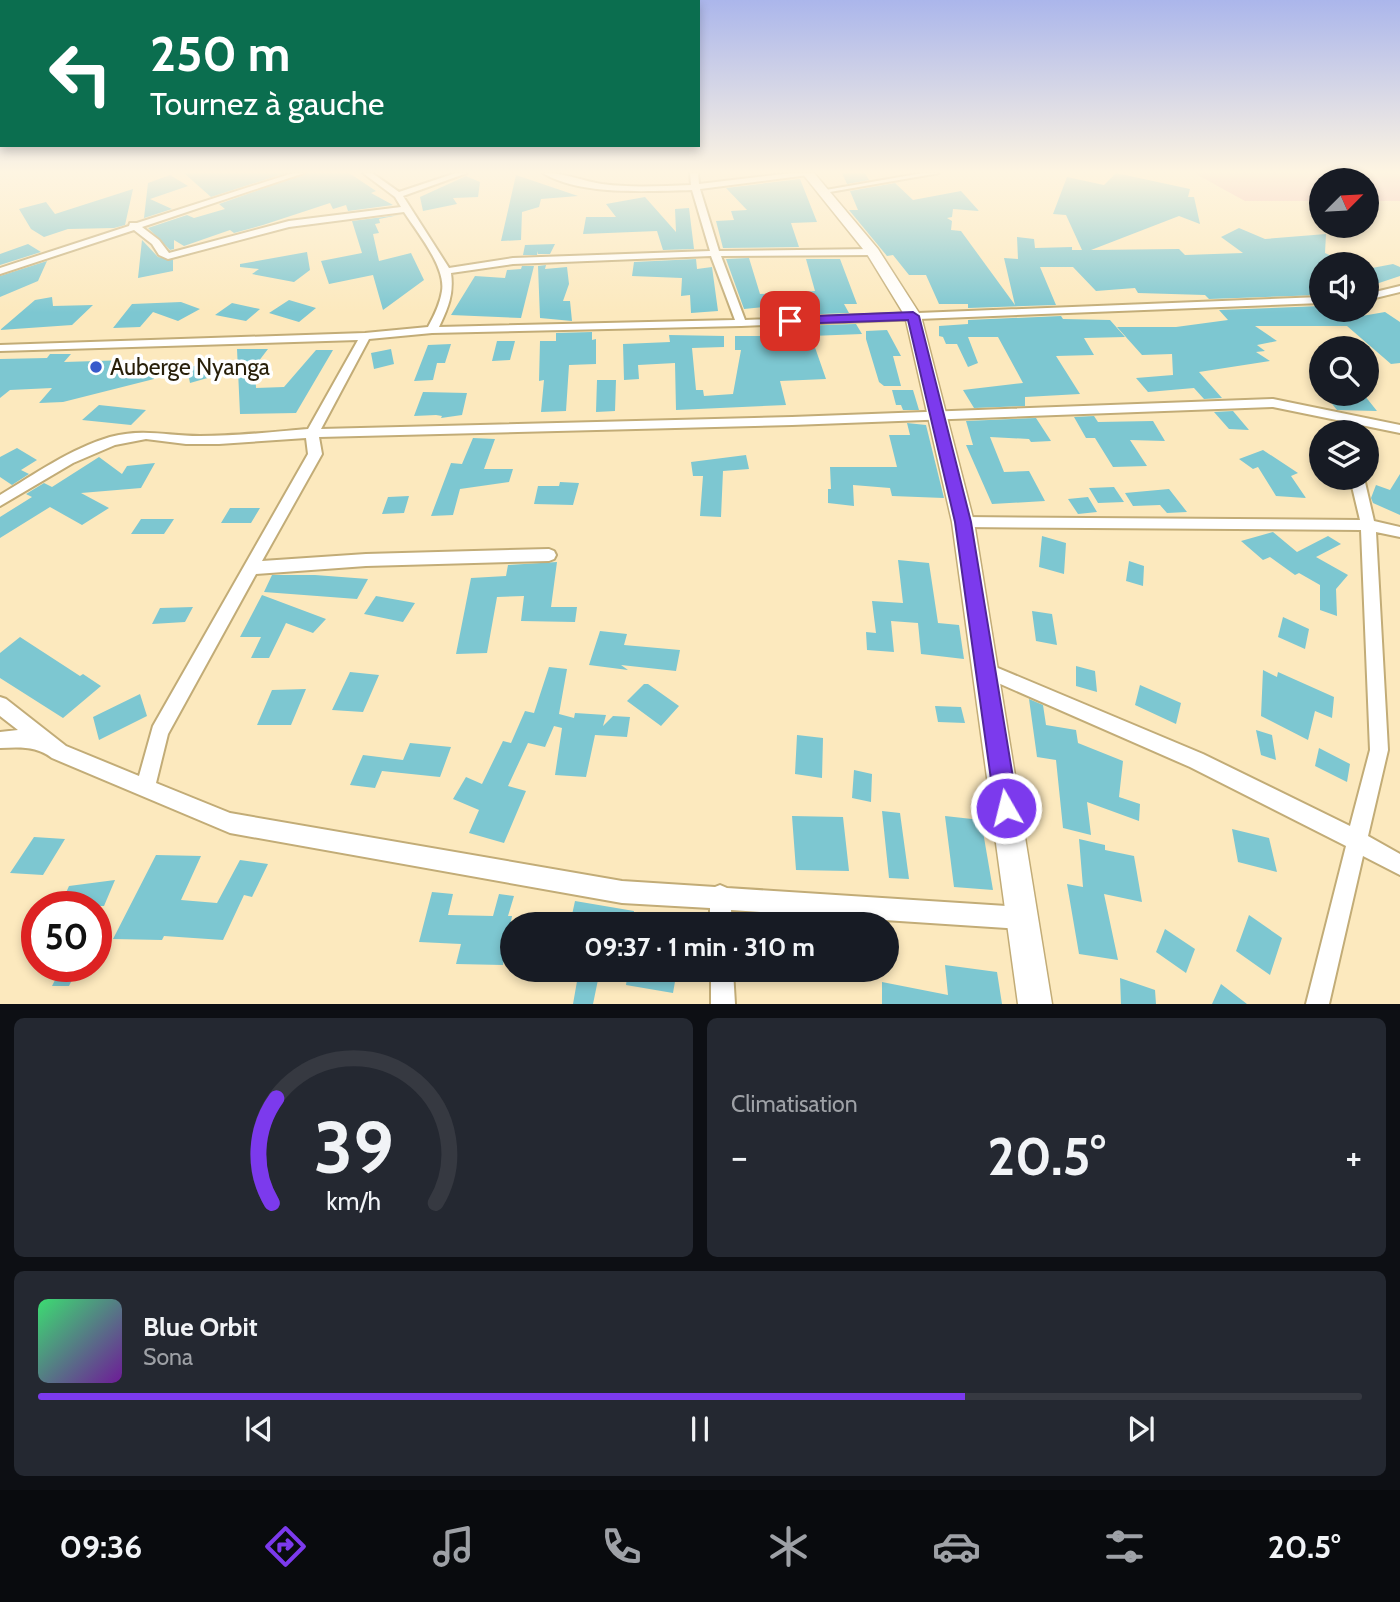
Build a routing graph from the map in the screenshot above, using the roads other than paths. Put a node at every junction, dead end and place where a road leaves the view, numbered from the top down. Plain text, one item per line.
1 (150, 220) edge
2 (322, 220) edge
3 (415, 220) edge
4 (705, 220) edge
5 (847, 220) edge
6 (133, 225) junction
7 (873, 252) junction
8 (716, 256) junction
9 (0, 271) edge
10 (446, 271) junction
11 (1400, 289) edge
12 (1379, 294) edge
13 (1309, 300) edge
14 (913, 316) junction
15 (741, 323) junction
16 (432, 330) junction
17 (365, 336) junction
18 (0, 348) edge
19 (938, 416) junction
20 (1353, 420) edge
21 (1379, 426) edge
22 (1400, 429) edge
23 (312, 433) junction
24 (1360, 490) edge
25 (0, 501) edge
26 (963, 522) junction
27 (1368, 525) junction
28 (1400, 532) edge
29 (549, 555) dead end
30 (252, 568) junction
31 (986, 670) junction
32 (0, 705) edge
33 (0, 740) edge
34 (59, 752) junction
35 (145, 788) junction
36 (1357, 840) junction
37 (1400, 865) edge
38 (720, 896) junction
39 (721, 912) edge
40 (1023, 918) junction
41 (722, 982) edge
42 (723, 1003) edge
43 (1035, 1003) edge
44 (1317, 1003) edge

1 - 6 street
2 - 6 street
3 - 10 street
4 - 8 street
5 - 7 main road
6 - 9 street
7 - 8 street
7 - 14 main road
8 - 10 street
8 - 15 street
10 - 16 street
11 - 12 street
13 - 14 street
14 - 15 street
14 - 19 main road
15 - 16 street
16 - 17 street
17 - 18 street
17 - 23 street
19 - 20 street
19 - 23 street
19 - 26 main road
21 - 22 street
23 - 25 street
23 - 30 street
24 - 27 street
26 - 27 street
26 - 31 main road
27 - 28 street
27 - 36 street
29 - 30 street
30 - 35 street
31 - 36 street
31 - 40 main road
32 - 34 street
33 - 34 street
34 - 35 street
35 - 38 street
36 - 37 street
36 - 44 street
38 - 39 street
38 - 40 street
40 - 43 main road
41 - 42 street

